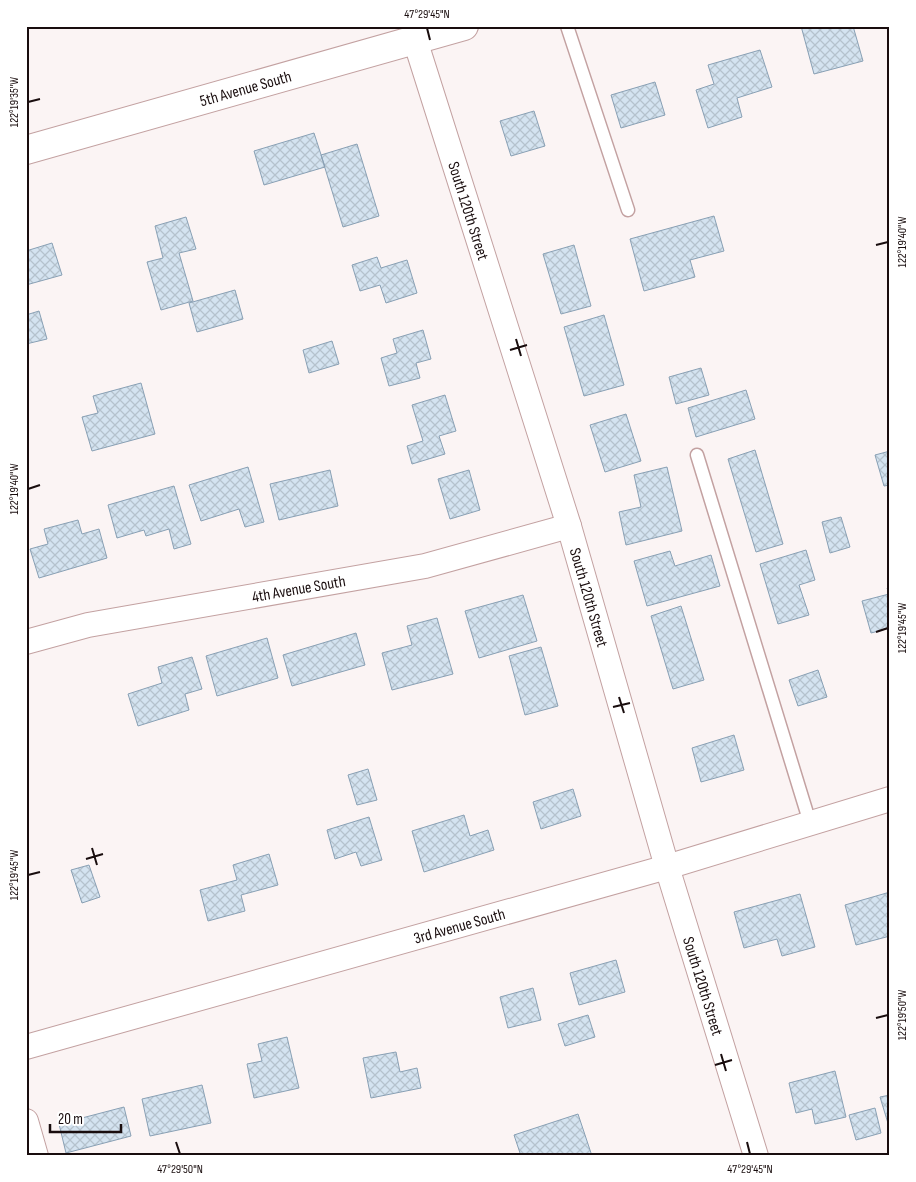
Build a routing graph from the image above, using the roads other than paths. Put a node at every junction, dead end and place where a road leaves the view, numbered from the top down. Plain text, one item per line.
1 (464, 26) edge
2 (567, 26) edge
3 (415, 40) junction
4 (26, 150) edge
5 (628, 210) dead end
6 (698, 455) dead end
7 (569, 526) junction
8 (26, 642) edge
9 (890, 799) edge
10 (810, 823) junction
11 (667, 867) junction
12 (26, 1047) edge
13 (26, 1121) edge
14 (36, 1156) edge
15 (756, 1156) edge

1 - 3 street, 5th Avenue South
2 - 5 lane
3 - 4 street, 5th Avenue South
3 - 7 street, South 120th Street
6 - 10 lane
7 - 8 street, 4th Avenue South
7 - 11 street, South 120th Street
9 - 10 street, 3rd Avenue South
10 - 11 street, 3rd Avenue South
11 - 12 street, 3rd Avenue South
11 - 15 street, South 120th Street
13 - 14 street

